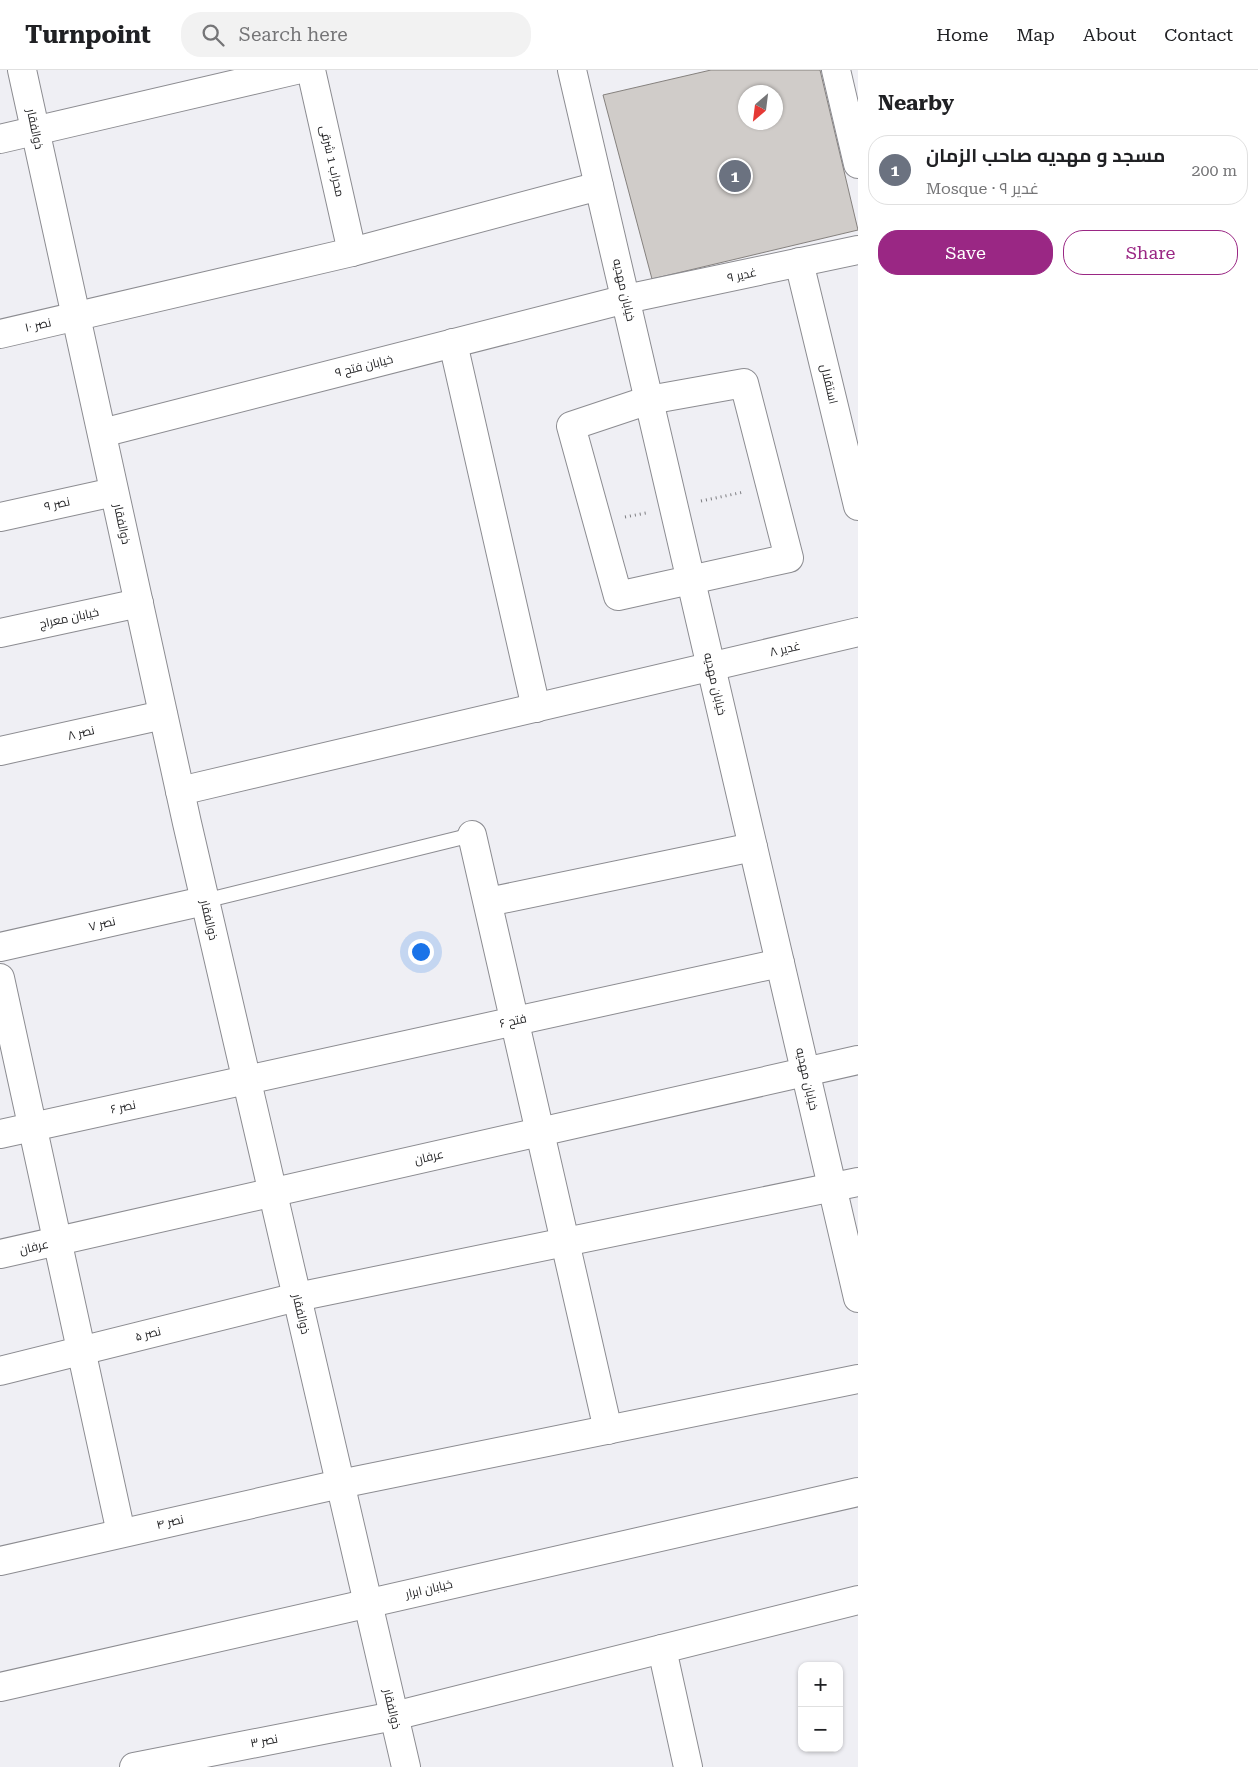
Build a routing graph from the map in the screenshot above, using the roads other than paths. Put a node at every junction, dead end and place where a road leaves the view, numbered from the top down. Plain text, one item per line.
1 (22, 70) edge
2 (296, 70) edge
3 (311, 70) edge
4 (572, 70) edge
5 (836, 70) edge
6 (36, 131) junction
7 (0, 139) edge
8 (856, 147) edge
9 (600, 186) junction
10 (858, 250) edge
11 (352, 252) junction
12 (800, 262) junction
13 (626, 299) junction
14 (76, 316) junction
15 (0, 334) edge
16 (453, 344) junction
17 (649, 400) junction
18 (102, 433) junction
19 (114, 492) junction
20 (858, 506) edge
21 (0, 517) edge
22 (691, 580) junction
23 (139, 603) junction
24 (858, 632) edge
25 (0, 633) edge
26 (711, 666) junction
27 (536, 708) junction
28 (163, 714) junction
29 (0, 752) edge
30 (180, 791) junction
31 (472, 835) joint
32 (753, 846) junction
33 (204, 901) junction
34 (488, 902) junction
35 (0, 947) edge
36 (780, 963) junction
37 (0, 978) edge
38 (515, 1021) junction
39 (858, 1060) edge
40 (805, 1072) junction
41 (246, 1080) junction
42 (32, 1127) junction
43 (540, 1132) junction
44 (0, 1134) edge
45 (845, 1184) edge
46 (273, 1193) junction
47 (57, 1242) junction
48 (565, 1242) junction
49 (0, 1254) edge
50 (297, 1297) junction
51 (858, 1298) edge
52 (81, 1351) junction
53 (0, 1371) edge
54 (858, 1379) edge
55 (608, 1430) junction
56 (340, 1484) junction
57 (858, 1492) edge
58 (121, 1533) junction
59 (0, 1560) edge
60 (858, 1600) edge
61 (368, 1603) junction
62 (662, 1649) junction
63 (0, 1686) edge
64 (394, 1716) junction
65 (175, 1763) edge
66 (134, 1767) edge
67 (406, 1767) edge
68 (688, 1767) edge

1 - 6 street, ذوالفقار
2 - 6 street
3 - 11 street, محراب 1 شرقی
4 - 9 street, خیابان مهدیه
5 - 8 street
6 - 7 street
6 - 14 street, ذوالفقار
9 - 11 street, نصر ۱۰
9 - 13 street, خیابان مهدیه
10 - 12 street, غدیر ۹
11 - 14 street, نصر ۱۰
12 - 13 street, غدیر ۹
12 - 20 street, استقلال
13 - 16 street, خیابان فتح ۹
13 - 17 street, خیابان مهدیه
14 - 15 street, نصر ۱۰
14 - 18 street, ذوالفقار
16 - 18 street, خیابان فتح ۹
16 - 27 street
17 - 22 street, خیابان مهدیه
17 - 22 street
17 - 22 street
18 - 19 street, ذوالفقار
19 - 21 street, نصر ۹
19 - 23 street, ذوالفقار
22 - 26 street, خیابان مهدیه
23 - 25 street, خیابان معراج
23 - 28 street, ذوالفقار
24 - 26 street, غدیر ۸
26 - 27 street, غدیر ۸
26 - 32 street, خیابان مهدیه
27 - 30 street, غدیر ۸
28 - 29 street, نصر ۸
28 - 30 street, ذوالفقار
30 - 33 street, ذوالفقار
31 - 33 lane
31 - 34 street
32 - 34 street
32 - 36 street, خیابان مهدیه
33 - 35 street, نصر ۷
33 - 41 street, ذوالفقار
34 - 38 street
36 - 38 street, فتح ۶
36 - 40 street, خیابان مهدیه
37 - 42 street
38 - 41 street, فتح ۶
38 - 43 street
39 - 40 street, عرفان
40 - 43 street, عرفان
40 - 45 street, خیابان مهدیه
41 - 42 street, نصر ۶
41 - 46 street, ذوالفقار
42 - 44 street, نصر ۶
42 - 47 street
43 - 46 street, عرفان
43 - 48 street
45 - 48 street, نصر ۵
45 - 51 street, خیابان مهدیه
46 - 47 street, عرفان
46 - 50 street, ذوالفقار
47 - 49 street, عرفان
47 - 52 street
48 - 50 street, نصر ۵
48 - 55 street
50 - 52 street, نصر ۵
50 - 56 street, ذوالفقار
52 - 53 street, نصر ۵
52 - 58 street
54 - 55 street, نصر ۴
55 - 56 street, نصر ۴
56 - 58 street, نصر ۴
56 - 61 street, ذوالفقار
57 - 61 street, خیابان ابرار
58 - 59 street, نصر ۴
60 - 62 street, نصر ۳
61 - 63 street, خیابان ابرار
61 - 64 street, ذوالفقار
62 - 64 street, نصر ۳
62 - 68 street
64 - 65 street, نصر ۳
64 - 67 street, ذوالفقار
65 - 66 street, نصر ۳

